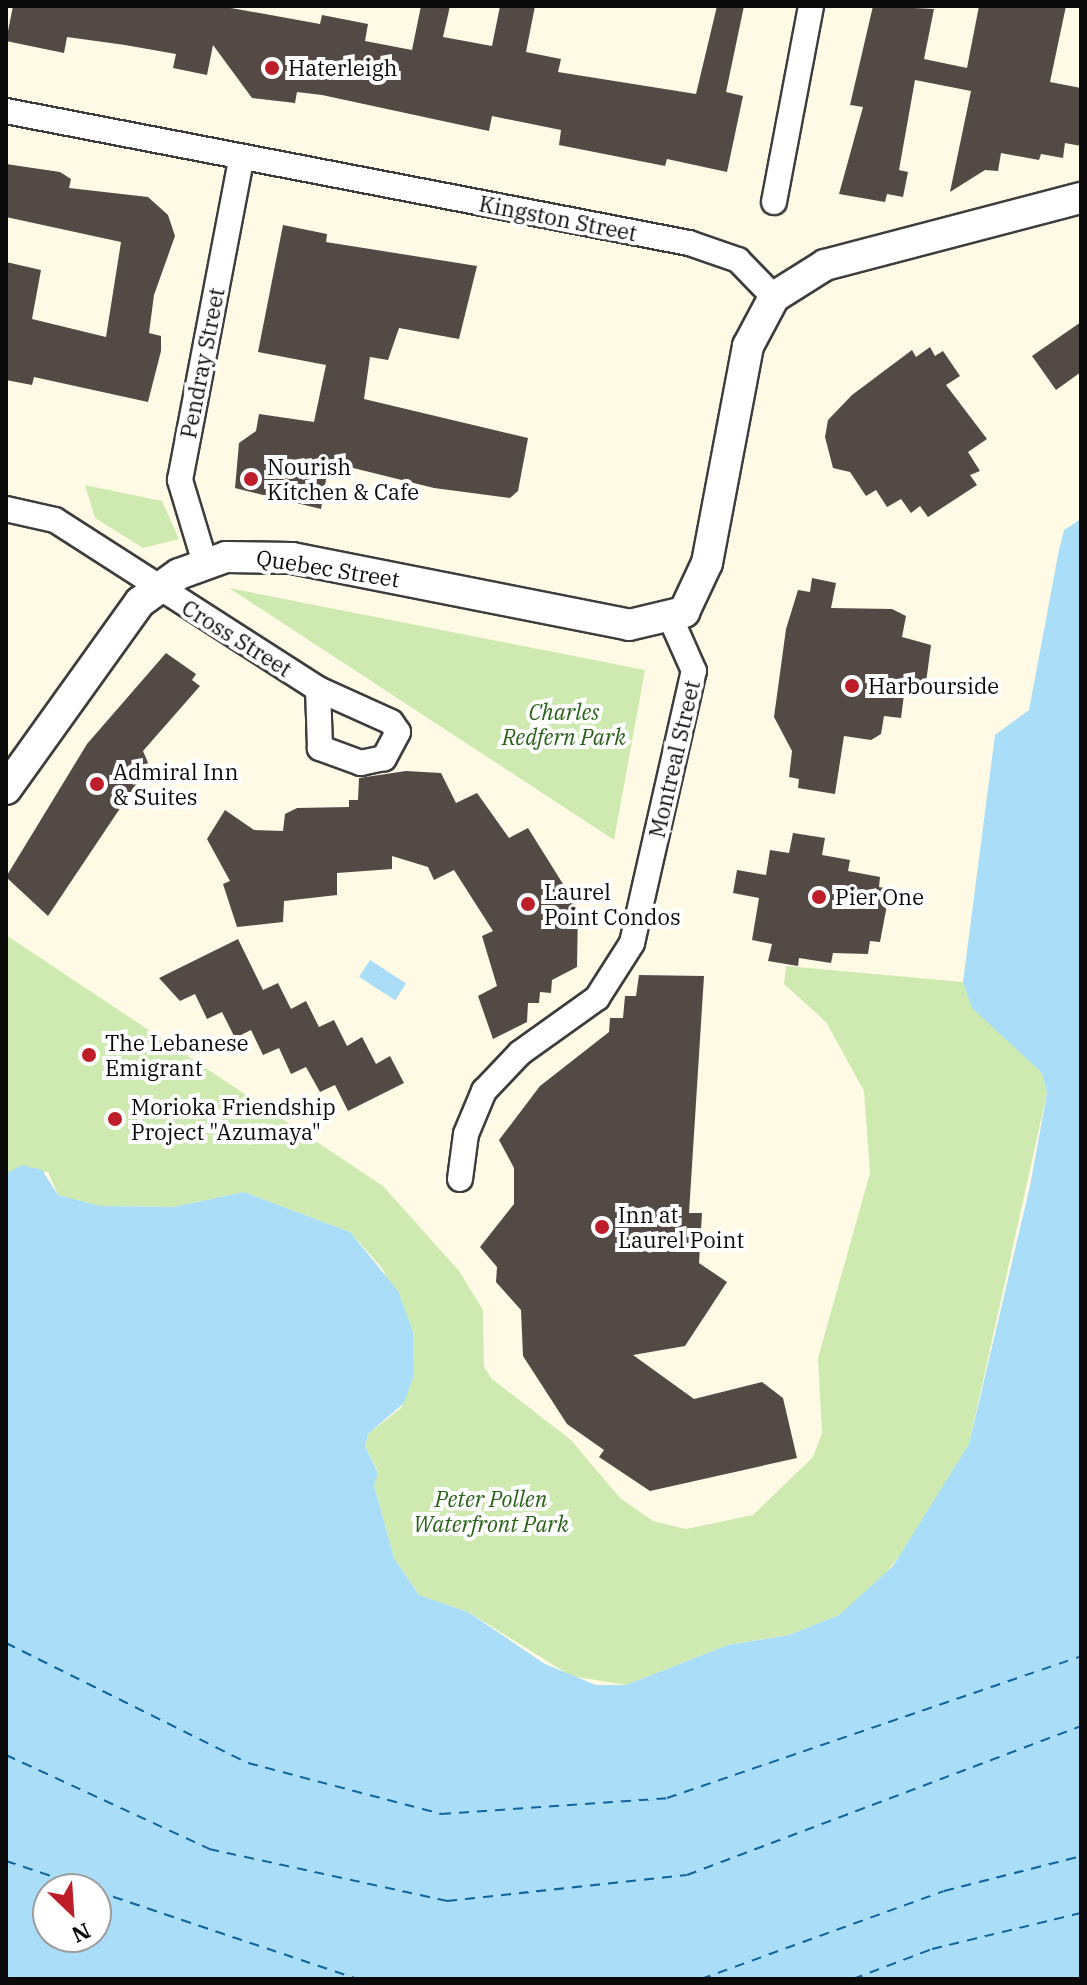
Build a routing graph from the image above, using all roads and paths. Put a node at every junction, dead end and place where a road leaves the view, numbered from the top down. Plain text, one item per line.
1 (811, 6) edge
2 (6, 111) edge
3 (241, 159) junction
4 (1081, 198) edge
5 (774, 202) dead end
6 (774, 297) junction
7 (6, 509) edge
8 (205, 563) junction
9 (157, 587) junction
10 (671, 619) junction
11 (318, 689) dead end
12 (6, 789) edge
13 (460, 1179) dead end

1 - 5 street
2 - 3 street, Kingston Street
3 - 6 street, Kingston Street
3 - 8 street, Pendray Street
4 - 6 street
6 - 10 street
7 - 9 street
8 - 9 street, Quebec Street
8 - 10 street, Quebec Street
9 - 11 street, Cross Street
9 - 12 street
10 - 13 street, Montreal Street

